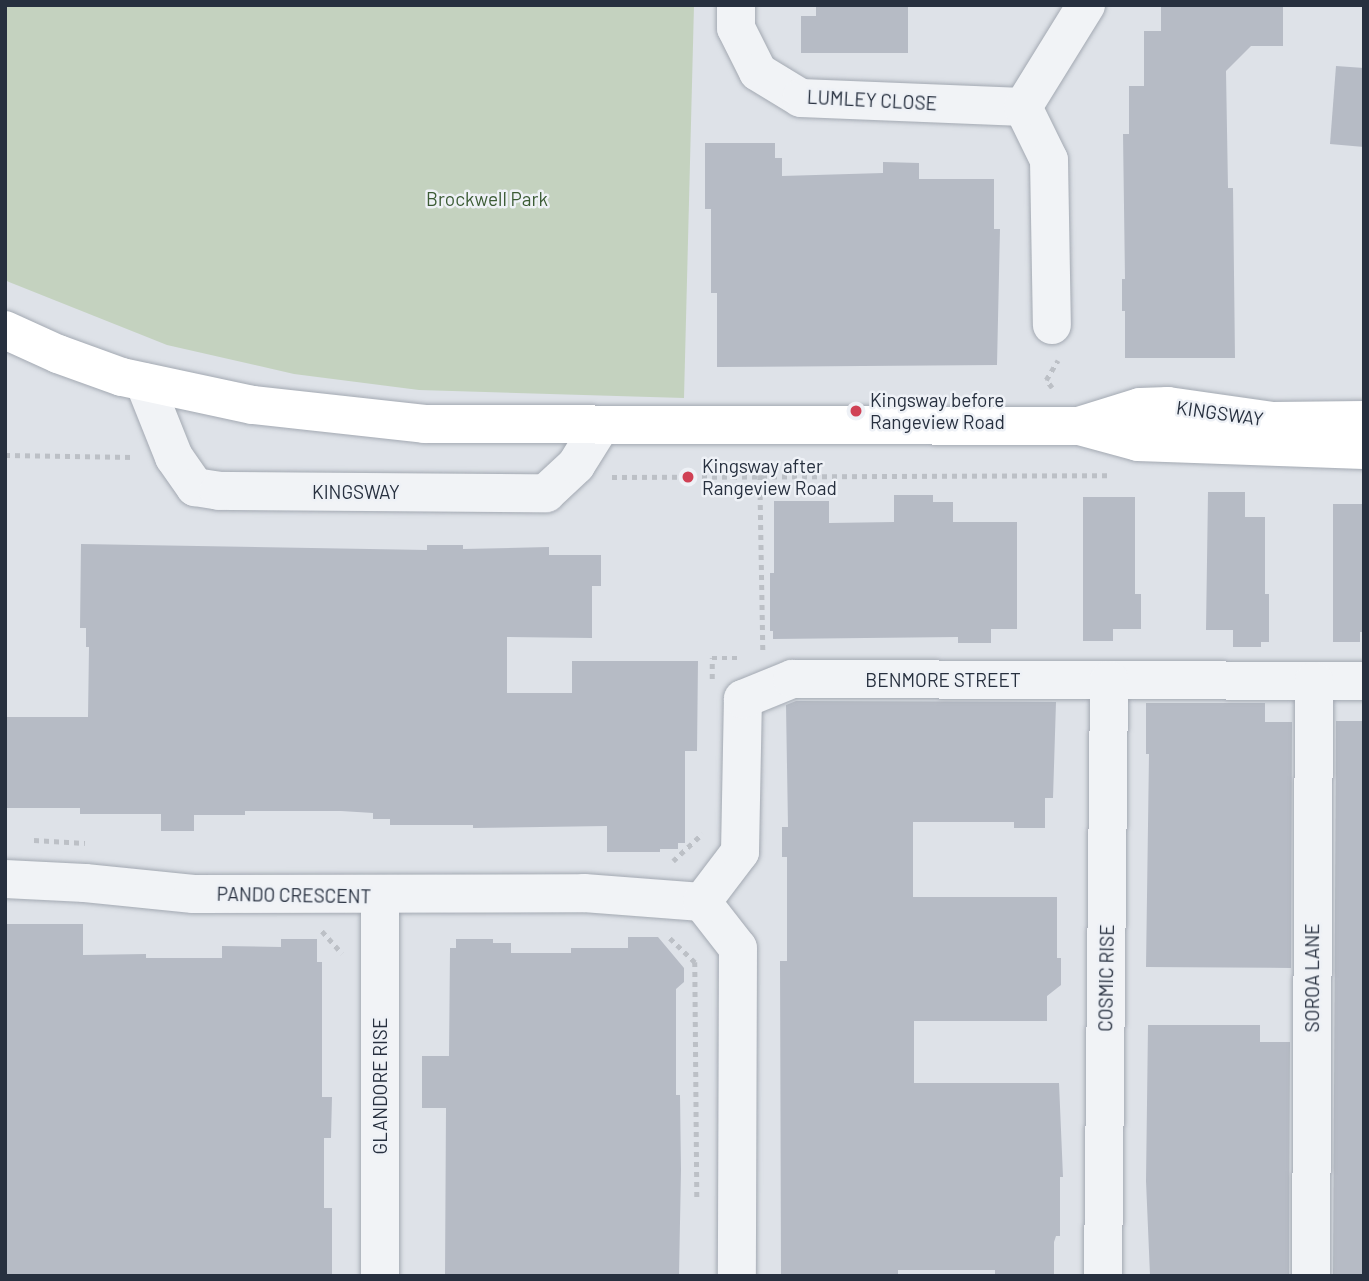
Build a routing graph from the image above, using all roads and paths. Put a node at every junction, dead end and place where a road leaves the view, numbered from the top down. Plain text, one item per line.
1 (736, 5) edge
2 (1086, 5) edge
3 (1023, 107) junction
4 (1052, 325) dead end
5 (5, 330) edge
6 (144, 382) junction
7 (1364, 420) edge
8 (601, 425) junction
9 (1079, 426) junction
10 (1364, 450) edge
11 (5, 455) edge
12 (174, 457) junction
13 (576, 465) junction
14 (1117, 475) dead end
15 (1109, 680) junction
16 (1314, 681) junction
17 (1364, 681) edge
18 (5, 880) edge
19 (380, 896) junction
20 (657, 898) junction
21 (702, 902) junction
22 (697, 1208) dead end
23 (380, 1276) edge
24 (737, 1276) edge
25 (1103, 1276) edge
26 (1311, 1276) edge

1 - 3 street, LUMLEY CLOSE
2 - 3 street
3 - 4 street
5 - 6 main road, KINGSWAY
6 - 8 main road, KINGSWAY
6 - 12 street, KINGSWAY
7 - 9 main road, KINGSWAY
8 - 9 main road, KINGSWAY
8 - 13 street, KINGSWAY
9 - 10 main road, KINGSWAY
11 - 12 path
12 - 13 street, KINGSWAY
13 - 14 path
15 - 16 street, BENMORE STREET
15 - 21 street, BENMORE STREET
15 - 25 street, COSMIC RISE
16 - 17 street, BENMORE STREET
16 - 26 street, SOROA LANE
18 - 19 street, PANDO CRESCENT
19 - 20 street, PANDO CRESCENT
19 - 23 street, GLANDORE RISE
20 - 21 street
20 - 22 path
21 - 24 street

